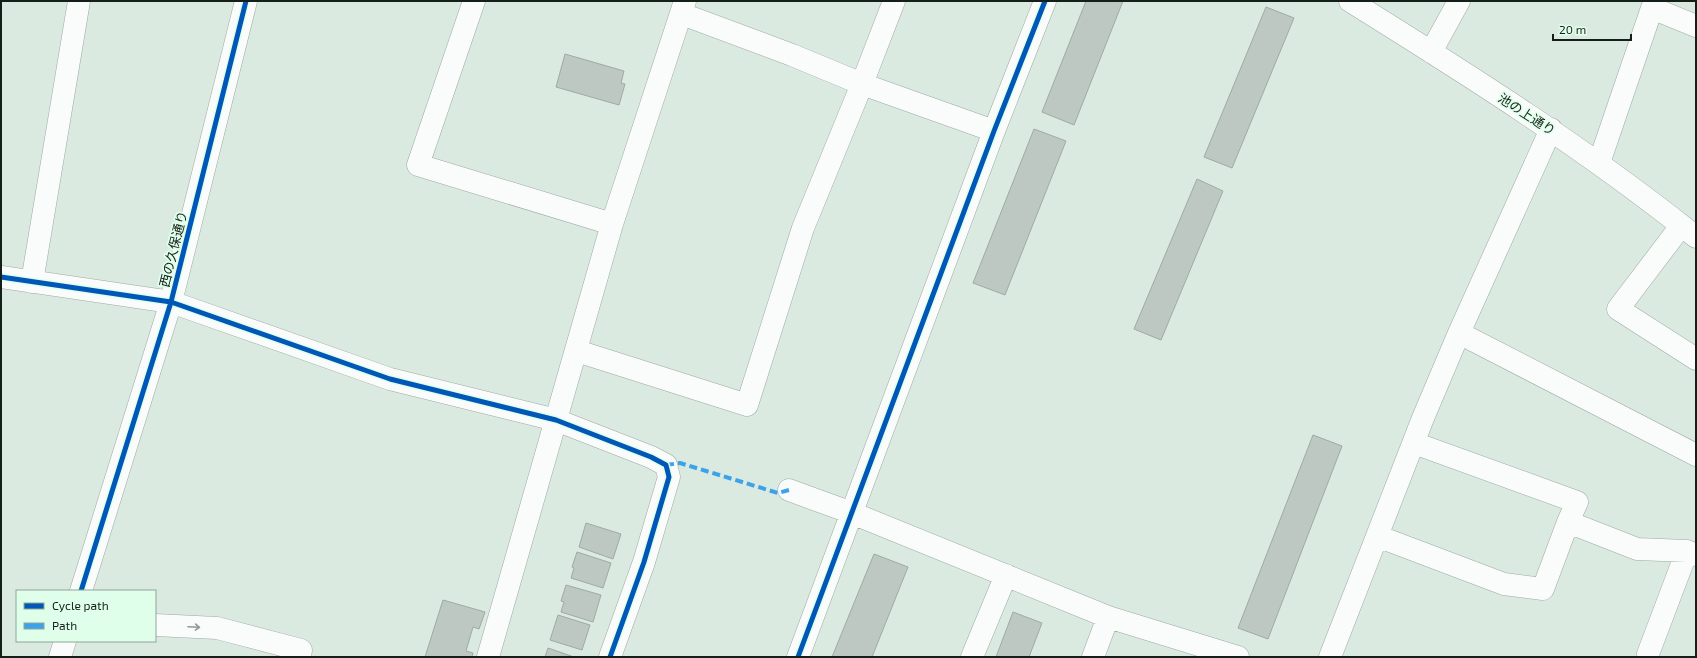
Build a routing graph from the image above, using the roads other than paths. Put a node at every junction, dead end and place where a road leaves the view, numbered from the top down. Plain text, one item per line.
1 (79, 1) edge
2 (246, 1) edge
3 (474, 1) edge
4 (894, 1) edge
5 (1045, 1) edge
6 (1350, 1) edge
7 (1459, 1) edge
8 (683, 7) edge
9 (1696, 26) edge
10 (1431, 52) junction
11 (862, 84) junction
12 (1551, 129) junction
13 (994, 131) junction
14 (1599, 163) junction
15 (612, 224) junction
16 (1689, 232) edge
17 (1, 277) edge
18 (32, 282) junction
19 (171, 302) junction
20 (1459, 333) junction
21 (577, 351) junction
22 (1696, 358) edge
23 (556, 420) junction
24 (1414, 443) junction
25 (1696, 455) edge
26 (789, 490) dead end
27 (852, 513) junction
28 (1568, 522) junction
29 (1377, 536) junction
30 (1692, 553) edge
31 (1006, 575) junction
32 (81, 590) edge
33 (1108, 617) junction
34 (156, 625) edge
35 (65, 642) edge
36 (1648, 654) dead end
37 (60, 657) edge
38 (300, 657) edge
39 (488, 657) edge
40 (610, 657) edge
41 (798, 657) edge
42 (972, 657) edge
43 (1093, 657) edge
44 (1238, 657) edge
45 (1330, 657) edge

1 - 18 street
2 - 19 street, 西の久保通り
3 - 15 street
4 - 11 street
5 - 13 street
6 - 10 street, 池の上通り
7 - 10 street
8 - 11 street
8 - 15 street
9 - 14 street
10 - 12 street, 池の上通り
11 - 13 street
11 - 21 street
12 - 14 street, 池の上通り
12 - 20 street
13 - 27 street
14 - 16 street, 池の上通り
15 - 21 street
16 - 22 street
17 - 18 street
18 - 19 street
19 - 23 street
19 - 32 street, 西の久保通り
20 - 24 street
20 - 25 street
21 - 23 street
23 - 39 street
23 - 40 street
24 - 28 street
24 - 29 street
26 - 27 street
27 - 31 street
27 - 41 street
28 - 29 street
28 - 30 street
29 - 45 street
30 - 36 street
31 - 33 street
31 - 42 street
33 - 43 street
33 - 44 street
34 -> 38 street
35 - 37 street

